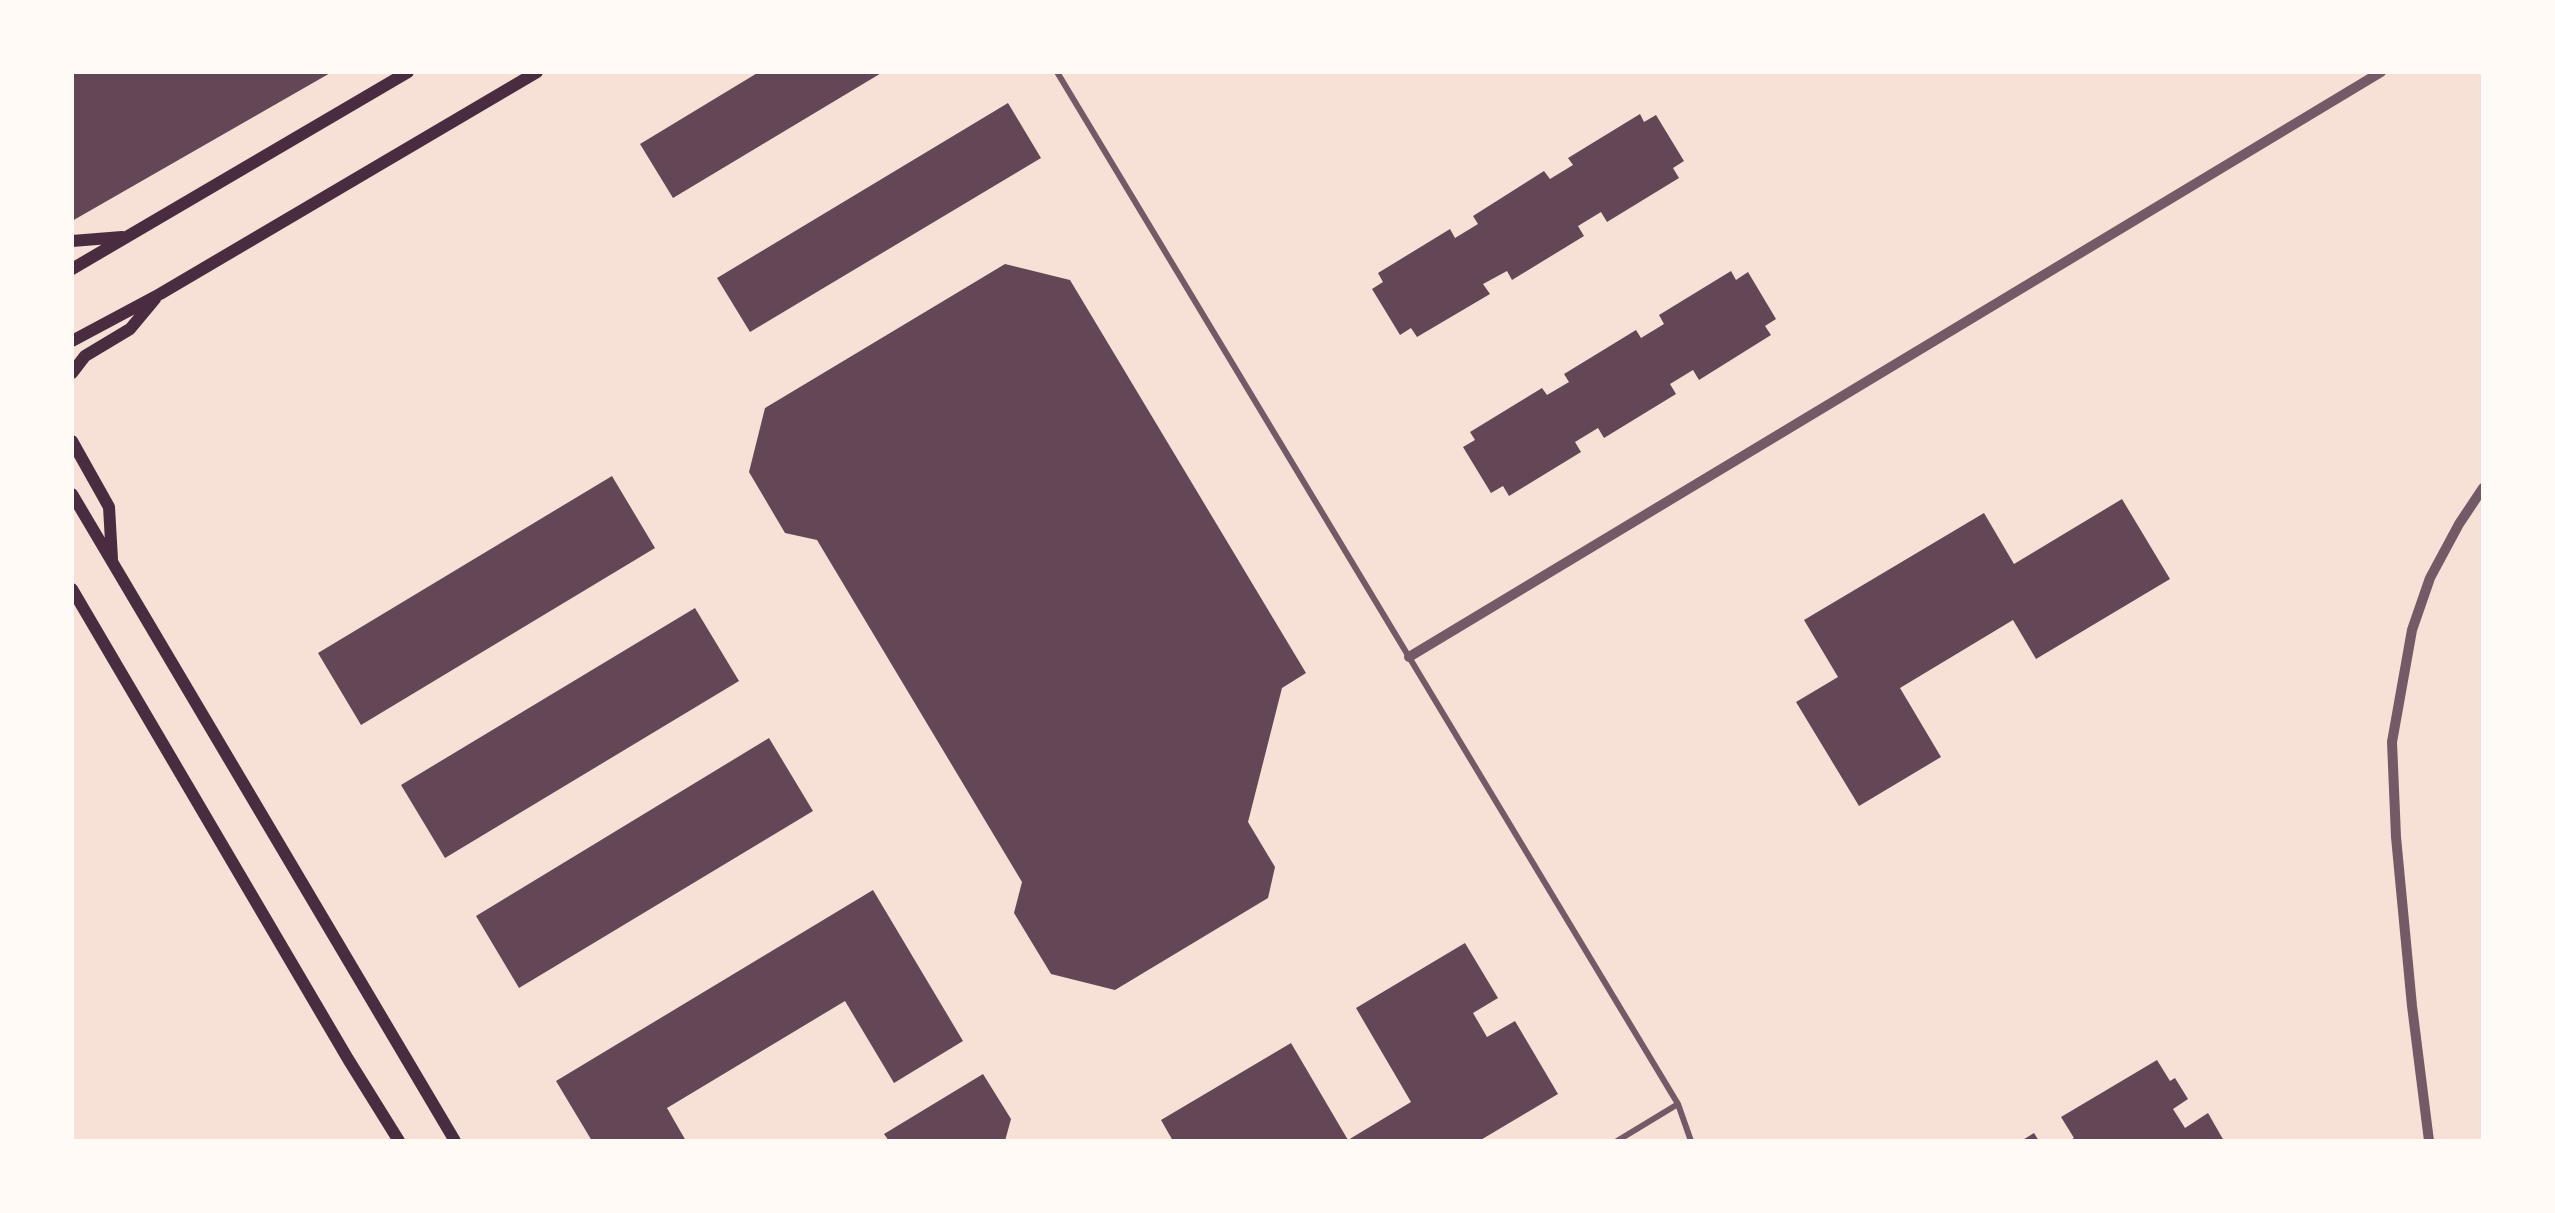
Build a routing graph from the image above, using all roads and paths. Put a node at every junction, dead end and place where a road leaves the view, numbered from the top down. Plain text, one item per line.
1 (408, 72) edge
2 (537, 72) edge
3 (1057, 72) edge
4 (2381, 72) edge
5 (126, 237) junction
6 (72, 241) edge
7 (72, 268) edge
8 (160, 294) junction
9 (72, 342) edge
10 (72, 373) edge
11 (72, 441) edge
12 (2483, 488) edge
13 (72, 494) edge
14 (112, 563) junction
15 (72, 590) edge
16 (1409, 657) junction
17 (1678, 1104) junction
18 (399, 1141) edge
19 (455, 1141) edge
20 (1617, 1141) edge
21 (1691, 1141) edge
22 (2429, 1141) edge

1 - 5 main road
2 - 8 main road
3 - 16 street
4 - 16 street
5 - 6 main road
5 - 7 main road
8 - 9 main road
8 - 10 main road
11 - 14 main road
12 - 22 street
13 - 14 main road
14 - 19 main road
15 - 18 main road
16 - 17 street
17 - 20 street
17 - 21 street

